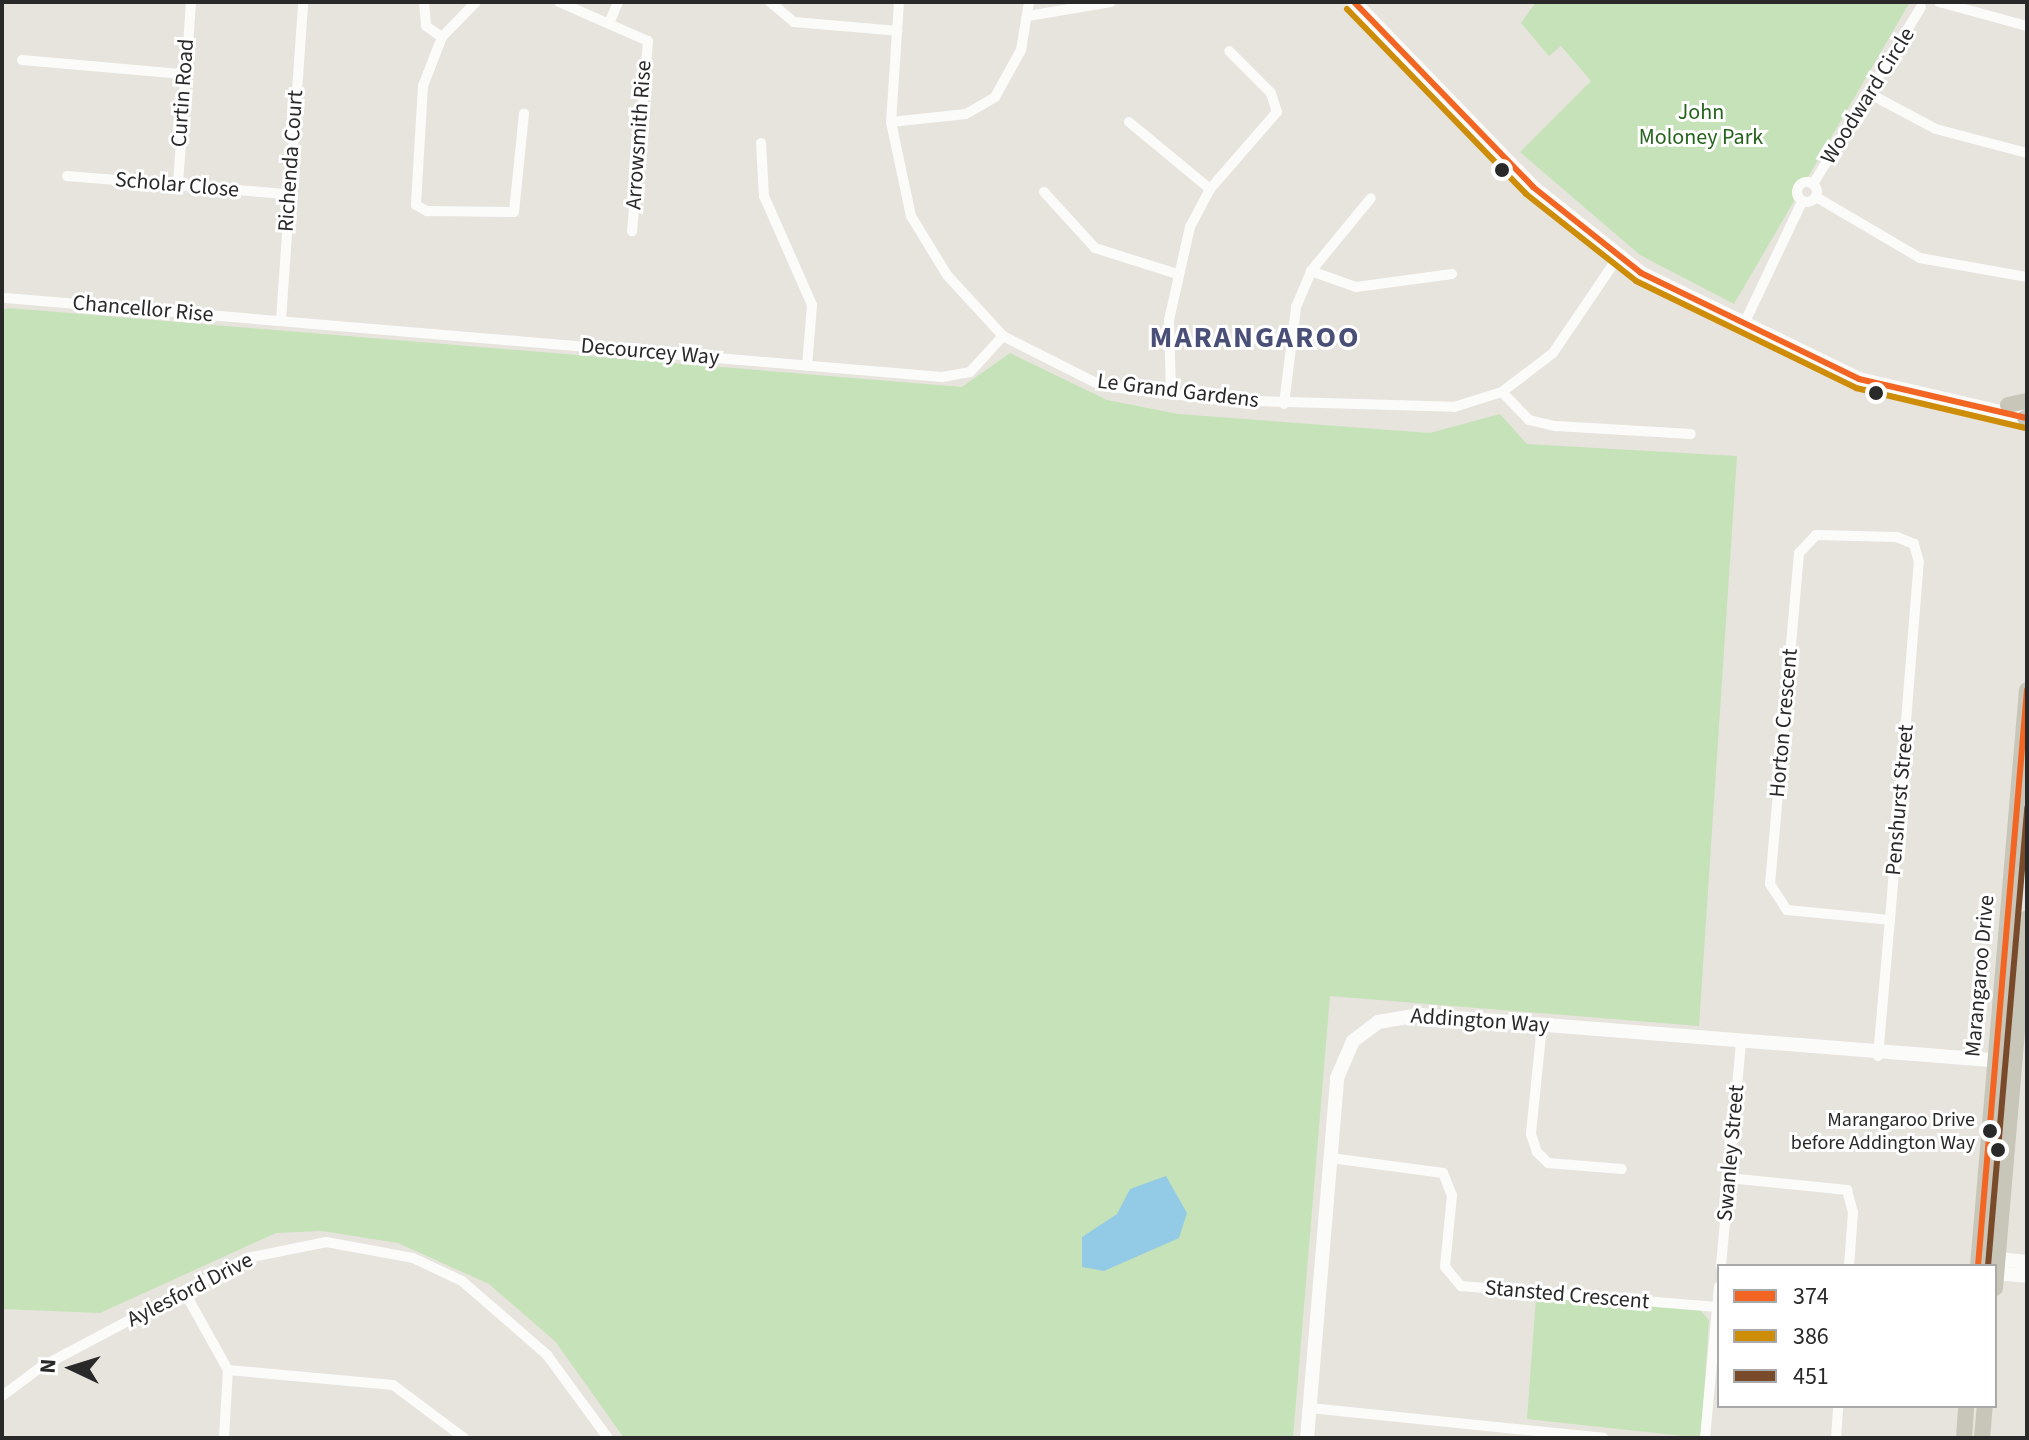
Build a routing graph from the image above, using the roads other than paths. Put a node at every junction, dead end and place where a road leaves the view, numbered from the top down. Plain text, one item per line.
1 (191, 2) edge
2 (303, 2) edge
3 (424, 2) edge
4 (476, 2) edge
5 (559, 2) edge
6 (618, 2) edge
7 (770, 2) edge
8 (899, 2) edge
9 (1029, 2) edge
10 (1111, 2) edge
11 (1354, 2) edge
12 (1933, 2) edge
13 (1939, 2) edge
14 (1918, 4) edge
15 (1028, 16) junction
16 (610, 21) junction
17 (2027, 26) edge
18 (898, 31) junction
19 (442, 37) junction
20 (1229, 51) dead end
21 (22, 60) dead end
22 (183, 74) junction
23 (1872, 95) junction
24 (524, 114) dead end
25 (891, 122) junction
26 (1129, 122) dead end
27 (761, 143) dead end
28 (2027, 153) edge
29 (67, 176) dead end
30 (178, 184) junction
31 (1813, 184) junction
32 (1210, 189) junction
33 (1044, 192) dead end
34 (288, 194) junction
35 (1816, 197) junction
36 (1371, 198) dead end
37 (1802, 202) junction
38 (632, 231) dead end
39 (1618, 257) junction
40 (1311, 271) junction
41 (1174, 273) junction
42 (1452, 274) dead end
43 (2027, 277) edge
44 (6, 298) dead end
45 (281, 320) junction
46 (1743, 326) junction
47 (1003, 336) junction
48 (807, 366) junction
49 (1502, 392) junction
50 (1171, 394) junction
51 (1284, 404) junction
52 (2008, 405) joint
53 (1980, 407) junction
54 (2027, 413) edge
55 (1691, 434) dead end
56 (1914, 544) joint
57 (2027, 690) edge
58 (2024, 770) edge
59 (2027, 918) edge
60 (1890, 920) junction
61 (1541, 1028) junction
62 (1741, 1044) junction
63 (1878, 1054) junction
64 (1994, 1065) junction
65 (2014, 1067) junction
66 (1334, 1158) junction
67 (1622, 1169) dead end
68 (1729, 1178) junction
69 (1978, 1262) edge
70 (2027, 1262) edge
71 (1721, 1264) edge
72 (1849, 1264) edge
73 (1997, 1264) edge
74 (1997, 1273) edge
75 (1997, 1273) edge
76 (2027, 1276) edge
77 (184, 1291) junction
78 (1717, 1307) edge
79 (228, 1370) junction
80 (2, 1396) edge
81 (1313, 1408) junction
82 (1838, 1408) edge
83 (1966, 1408) edge
84 (1985, 1408) edge
85 (224, 1438) edge
86 (464, 1438) edge
87 (608, 1438) edge
88 (1307, 1438) edge
89 (1314, 1438) edge
90 (1603, 1438) edge
91 (1705, 1438) edge
92 (1836, 1438) edge
93 (1964, 1438) edge
94 (1982, 1438) edge

1 - 22 street, Curtin Road
2 - 34 street, Richenda Court
3 - 19 street
4 - 19 street
5 - 16 street, Arrowsmith Rise
6 - 16 street
7 - 18 street
8 - 18 street, Le Grand Gardens
9 - 15 street
10 - 15 street
11 - 39 street
12 - 14 street, Woodward Circle
13 - 17 street
14 - 23 street, Woodward Circle
15 - 25 street
16 - 38 street, Arrowsmith Rise
18 - 25 street, Le Grand Gardens
19 - 24 street
20 - 32 street
21 - 22 street
22 - 30 street, Curtin Road
23 - 28 street
23 - 31 street, Woodward Circle
25 - 47 street, Le Grand Gardens
26 - 32 street
27 - 48 street
29 - 30 street, Scholar Close
30 - 34 street, Scholar Close
31 - 35 street, Woodward Circle
31 - 37 street, Woodward Circle
32 - 41 street
33 - 41 street
34 - 45 street, Richenda Court
35 - 37 street
35 - 43 street
36 - 40 street
37 - 46 street, Woodward Circle
39 - 46 street
39 - 49 street, Le Grand Gardens
40 - 42 street
40 - 51 street
41 - 50 street
44 - 45 street, Chancellor Rise
45 - 48 street, Decourcey Way
46 - 53 street
47 - 48 street, Decourcey Way
47 - 50 street, Le Grand Gardens
49 - 51 street, Le Grand Gardens
49 - 55 street
50 - 51 street, Le Grand Gardens
52 - 53 street
52 - 54 main road
53 - 54 street
56 - 60 street, Penshurst Street
56 - 60 street, Horton Crescent
57 - 58 main road, Marangaroo Drive
58 - 64 main road, Marangaroo Drive
59 - 65 main road, Marangaroo Drive
60 - 63 street, Penshurst Street
61 - 62 street, Addington Way
61 - 66 street, Addington Way
61 - 67 street
62 - 63 street, Addington Way
62 - 68 street, Swanley Street
63 - 64 street, Addington Way
64 - 65 street, Addington Way
64 - 69 main road, Marangaroo Drive
65 - 73 main road, Marangaroo Drive
66 - 78 street, Stansted Crescent
66 - 81 street, Addington Way
68 - 71 street, Swanley Street
68 - 72 street
70 - 74 street
75 - 76 street
77 - 79 street
77 - 80 street, Aylesford Drive
77 - 87 street, Aylesford Drive
78 - 91 street
79 - 85 street
79 - 86 street
81 - 88 street, Addington Way
81 - 89 street, Addington Way
81 - 90 street
82 - 92 street
83 - 93 main road
84 - 94 main road

